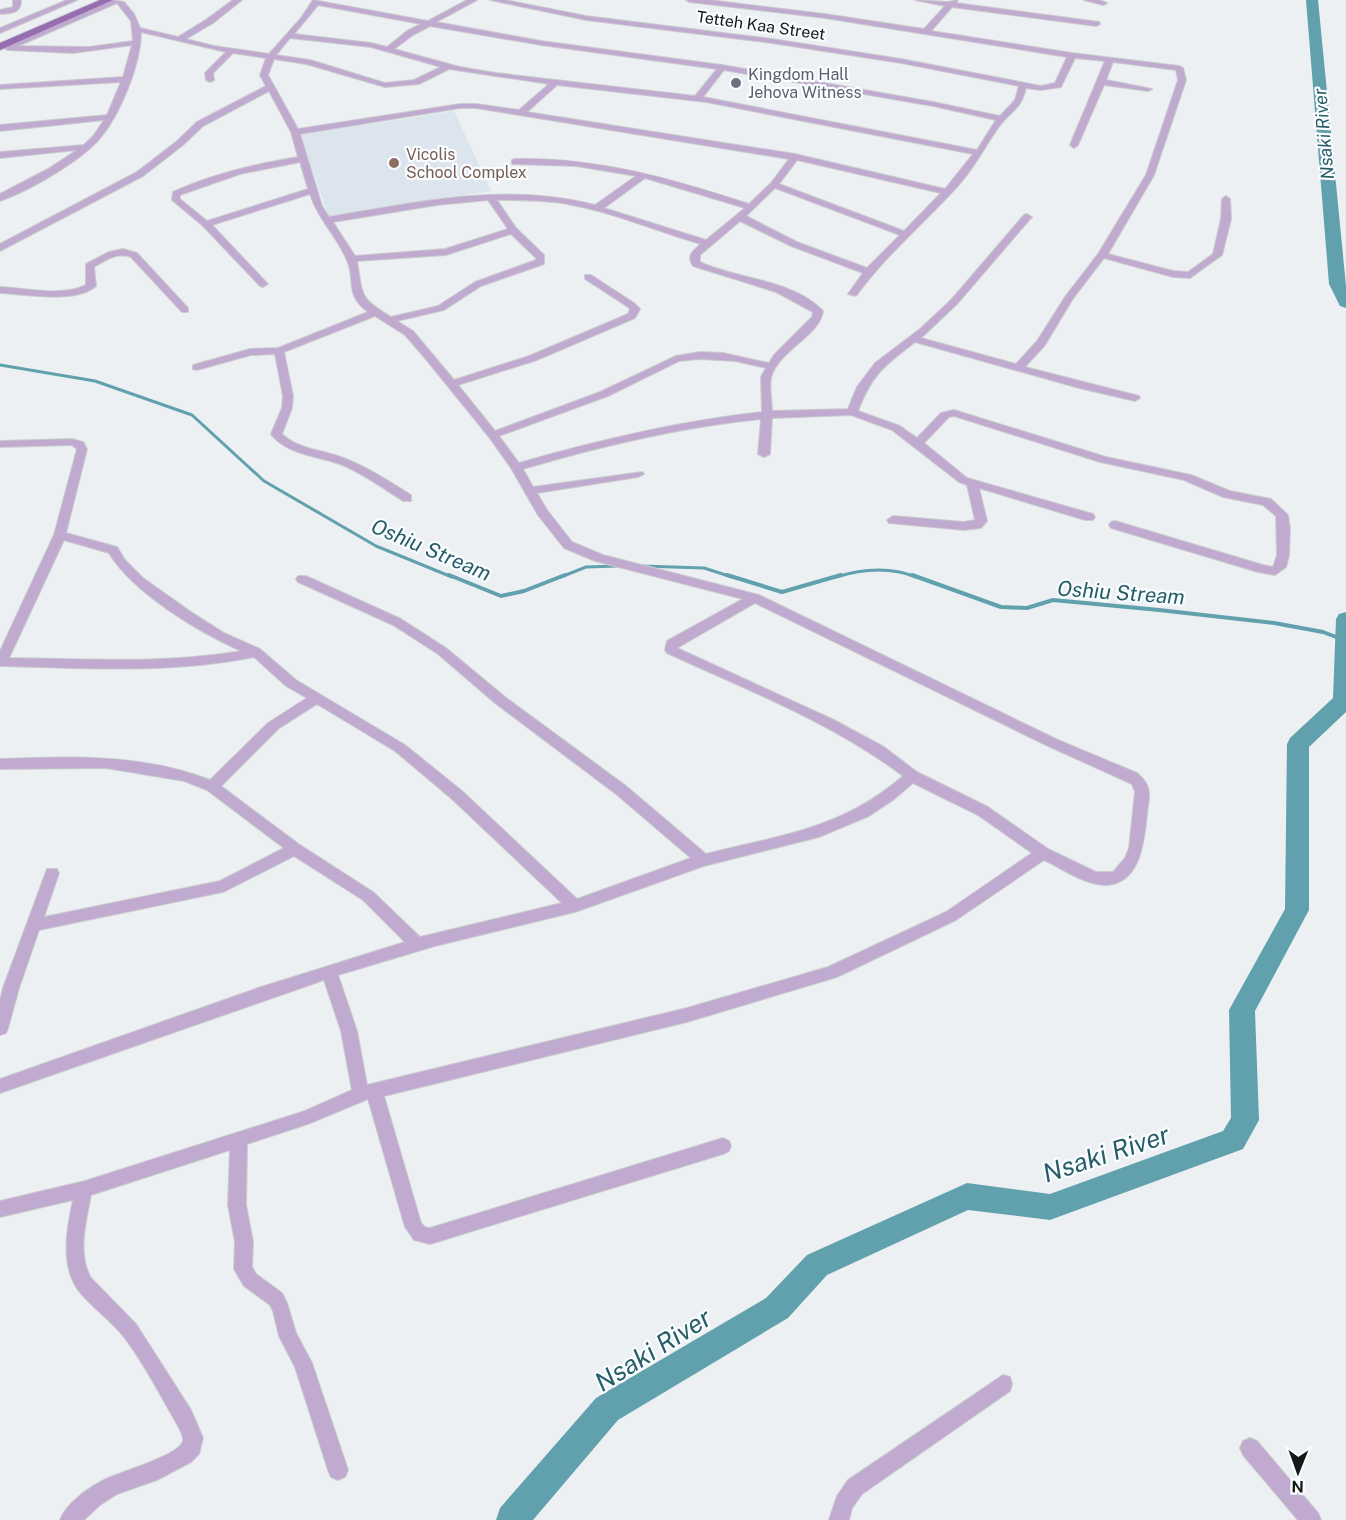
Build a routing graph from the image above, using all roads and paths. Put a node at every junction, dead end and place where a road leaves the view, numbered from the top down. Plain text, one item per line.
1 (17, 0) edge
2 (83, 0) edge
3 (108, 0) edge
4 (118, 0) edge
5 (238, 0) edge
6 (473, 0) edge
7 (494, 0) edge
8 (690, 0) edge
9 (919, 0) edge
10 (1088, 0) edge
11 (316, 1) edge
12 (952, 2) edge
13 (70, 3) edge
14 (1103, 3) dead end
15 (0, 12) edge
16 (428, 24) junction
17 (1096, 24) dead end
18 (137, 29) junction
19 (0, 31) edge
20 (40, 32) junction
21 (926, 32) junction
22 (290, 36) junction
23 (0, 37) edge
24 (178, 40) junction
25 (137, 42) junction
26 (3, 49) edge
27 (388, 50) junction
28 (231, 51) junction
29 (1072, 55) junction
30 (270, 56) junction
31 (1110, 59) junction
32 (449, 66) junction
33 (722, 67) junction
34 (126, 79) junction
35 (210, 80) dead end
36 (555, 82) junction
37 (1101, 82) junction
38 (1023, 85) junction
39 (0, 87) edge
40 (271, 87) junction
41 (1148, 89) dead end
42 (697, 99) junction
43 (520, 114) junction
44 (111, 117) junction
45 (1002, 119) junction
46 (0, 128) edge
47 (295, 132) junction
48 (1074, 145) dead end
49 (85, 147) junction
50 (979, 153) junction
51 (0, 155) edge
52 (795, 157) junction
53 (302, 159) junction
54 (515, 162) dead end
55 (642, 176) junction
56 (774, 185) junction
57 (312, 191) junction
58 (946, 192) junction
59 (490, 196) junction
60 (0, 198) edge
61 (1226, 199) dead end
62 (751, 207) junction
63 (596, 209) junction
64 (740, 217) junction
65 (1027, 217) dead end
66 (325, 220) junction
67 (206, 224) junction
68 (513, 230) junction
69 (905, 234) junction
70 (708, 243) junction
71 (0, 248) edge
72 (1102, 255) junction
73 (352, 259) junction
74 (869, 272) junction
75 (588, 277) dead end
76 (263, 284) dead end
77 (0, 290) edge
78 (853, 294) dead end
79 (185, 310) dead end
80 (376, 312) junction
81 (392, 320) junction
82 (914, 339) junction
83 (279, 351) junction
84 (770, 366) junction
85 (197, 367) dead end
86 (1019, 367) junction
87 (452, 384) junction
88 (1135, 398) dead end
89 (852, 412) junction
90 (767, 415) junction
91 (493, 435) junction
92 (918, 443) junction
93 (0, 444) edge
94 (764, 454) dead end
95 (516, 467) junction
96 (638, 474) dead end
97 (972, 484) junction
98 (530, 491) junction
99 (407, 498) dead end
100 (1089, 517) dead end
101 (893, 520) dead end
102 (1115, 525) dead end
103 (60, 535) junction
104 (302, 579) dead end
105 (755, 598) junction
106 (256, 652) junction
107 (0, 662) edge
108 (316, 698) junction
109 (0, 764) edge
110 (912, 776) junction
111 (212, 786) junction
112 (295, 849) junction
113 (1043, 853) junction
114 (703, 860) junction
115 (52, 873) dead end
116 (575, 906) junction
117 (34, 925) junction
118 (417, 944) junction
119 (329, 972) junction
120 (0, 1028) edge
121 (0, 1086) edge
122 (368, 1092) junction
123 (239, 1138) junction
124 (723, 1146) dead end
125 (84, 1189) junction
126 (0, 1209) edge
127 (1003, 1384) dead end
128 (1250, 1448) dead end
129 (338, 1470) dead end
130 (70, 1520) edge
131 (839, 1520) edge
132 (1311, 1520) edge

1 - 15 street
2 - 13 main road
3 - 20 main road
4 - 18 street
4 - 20 street
5 - 24 street
6 - 16 street
7 - 38 street, Tetteh Kaa Street
8 - 21 street
9 - 12 street
10 - 14 street
11 - 16 street
11 - 22 street
12 - 17 street
12 - 21 street
13 - 19 street
13 - 23 main road
16 - 27 street
16 - 33 street
18 - 24 street
18 - 25 street
20 - 26 main road
21 - 29 street
22 - 27 street
22 - 30 street
24 - 28 street
25 - 26 street
25 - 34 street
27 - 32 street
28 - 30 street
28 - 35 street
29 - 31 street
29 - 38 street, Tetteh Kaa Street
30 - 32 street
30 - 40 street
31 - 37 street
31 - 72 street
32 - 36 street
33 - 42 street
33 - 45 street
34 - 39 street
34 - 44 street
36 - 42 street
36 - 43 street
37 - 41 street
37 - 48 street
38 - 45 street
40 - 47 street
40 - 71 street
42 - 50 street
43 - 47 street
43 - 52 street
44 - 46 street
44 - 49 street
45 - 50 street
47 - 53 street
49 - 51 street
49 - 60 street
50 - 58 street
52 - 56 street
52 - 58 street
53 - 57 street
53 - 67 street
54 - 55 street
55 - 62 street
55 - 63 street
56 - 62 street
56 - 69 street
57 - 66 street
57 - 67 street
58 - 69 street
59 - 63 street
59 - 66 street
59 - 68 street
61 - 72 street
62 - 64 street
63 - 70 street
64 - 70 street
64 - 74 street
65 - 82 street
66 - 73 street
67 - 76 street
68 - 73 street
68 - 81 street
69 - 74 street
70 - 84 street
72 - 86 street
73 - 80 street
74 - 78 street
75 - 87 street
77 - 79 street
80 - 81 street
80 - 83 street
81 - 87 street
82 - 86 street
82 - 89 street
83 - 85 street
83 - 99 street
84 - 90 street
84 - 91 street
86 - 88 street
87 - 91 street
89 - 90 street
89 - 92 street
90 - 94 street
90 - 95 street
91 - 95 street
92 - 97 street
92 - 102 street
93 - 103 street
95 - 98 street
96 - 98 street
97 - 100 street
97 - 101 street
98 - 105 street
103 - 106 street
103 - 107 street
104 - 114 street
105 - 110 street
105 - 113 street
106 - 107 street
106 - 108 street
108 - 111 street
108 - 116 street
109 - 111 street
110 - 113 street
110 - 114 street
111 - 112 street
112 - 117 street
112 - 118 street
113 - 122 street
114 - 116 street
115 - 117 street
116 - 118 street
117 - 120 street
118 - 119 street
119 - 121 street
119 - 122 street
122 - 123 street
122 - 124 street
123 - 125 street
123 - 129 street
125 - 126 street
125 - 130 street
127 - 131 street
128 - 132 street

